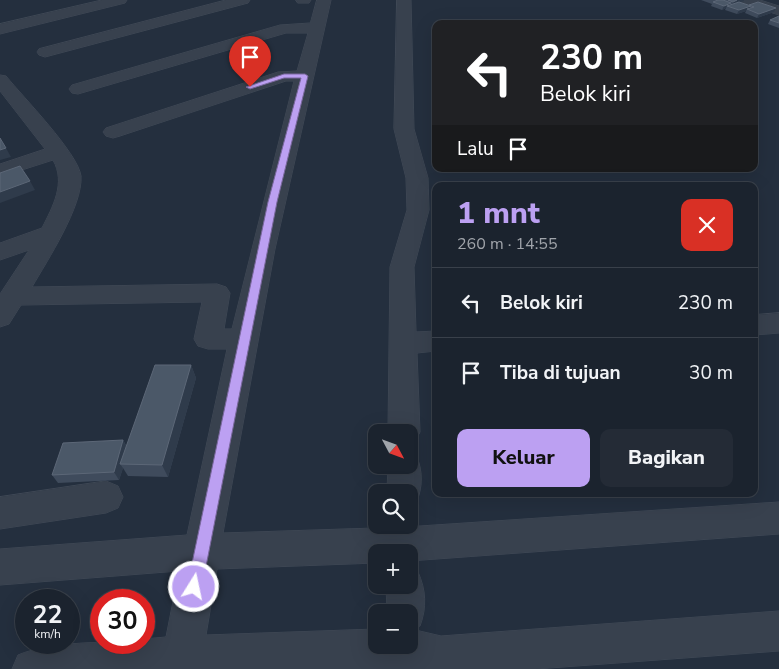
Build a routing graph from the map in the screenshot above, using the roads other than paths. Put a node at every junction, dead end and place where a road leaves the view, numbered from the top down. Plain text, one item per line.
1 (93, 0) edge
2 (120, 0) edge
3 (244, 0) edge
4 (324, 0) edge
5 (404, 0) edge
6 (746, 0) edge
7 (779, 11) edge
8 (0, 22) edge
9 (317, 28) junction
10 (0, 29) edge
11 (45, 52) dead end
12 (305, 76) junction
13 (0, 80) edge
14 (78, 89) dead end
15 (10, 108) edge
16 (113, 132) dead end
17 (58, 151) junction
18 (0, 171) edge
19 (50, 233) junction
20 (0, 252) edge
21 (254, 292) junction
22 (217, 293) junction
23 (6, 307) edge
24 (779, 323) edge
25 (758, 325) edge
26 (244, 339) junction
27 (432, 341) edge
28 (402, 343) junction
29 (404, 424) edge
30 (106, 498) dead end
31 (0, 512) edge
32 (779, 518) edge
33 (405, 541) edge
34 (201, 552) junction
35 (0, 567) edge
36 (779, 631) edge
37 (368, 647) edge
38 (418, 648) edge
39 (181, 662) edge
40 (32, 669) edge

1 - 8 street
2 - 10 street
3 - 11 street
4 - 9 street
5 - 28 street
6 - 7 street
9 - 12 street
9 - 14 street
12 - 16 street
12 - 21 street
13 - 15 street
15 - 17 street
17 - 18 street
17 - 19 street
19 - 20 street
19 - 23 street
21 - 22 street
21 - 26 street
22 - 23 street
22 - 26 street
24 - 25 street
26 - 34 street
27 - 28 street
28 - 29 street
30 - 31 street
32 - 33 street
33 - 34 street
34 - 35 street
34 - 39 street
36 - 38 street
37 - 39 street
39 - 40 street

